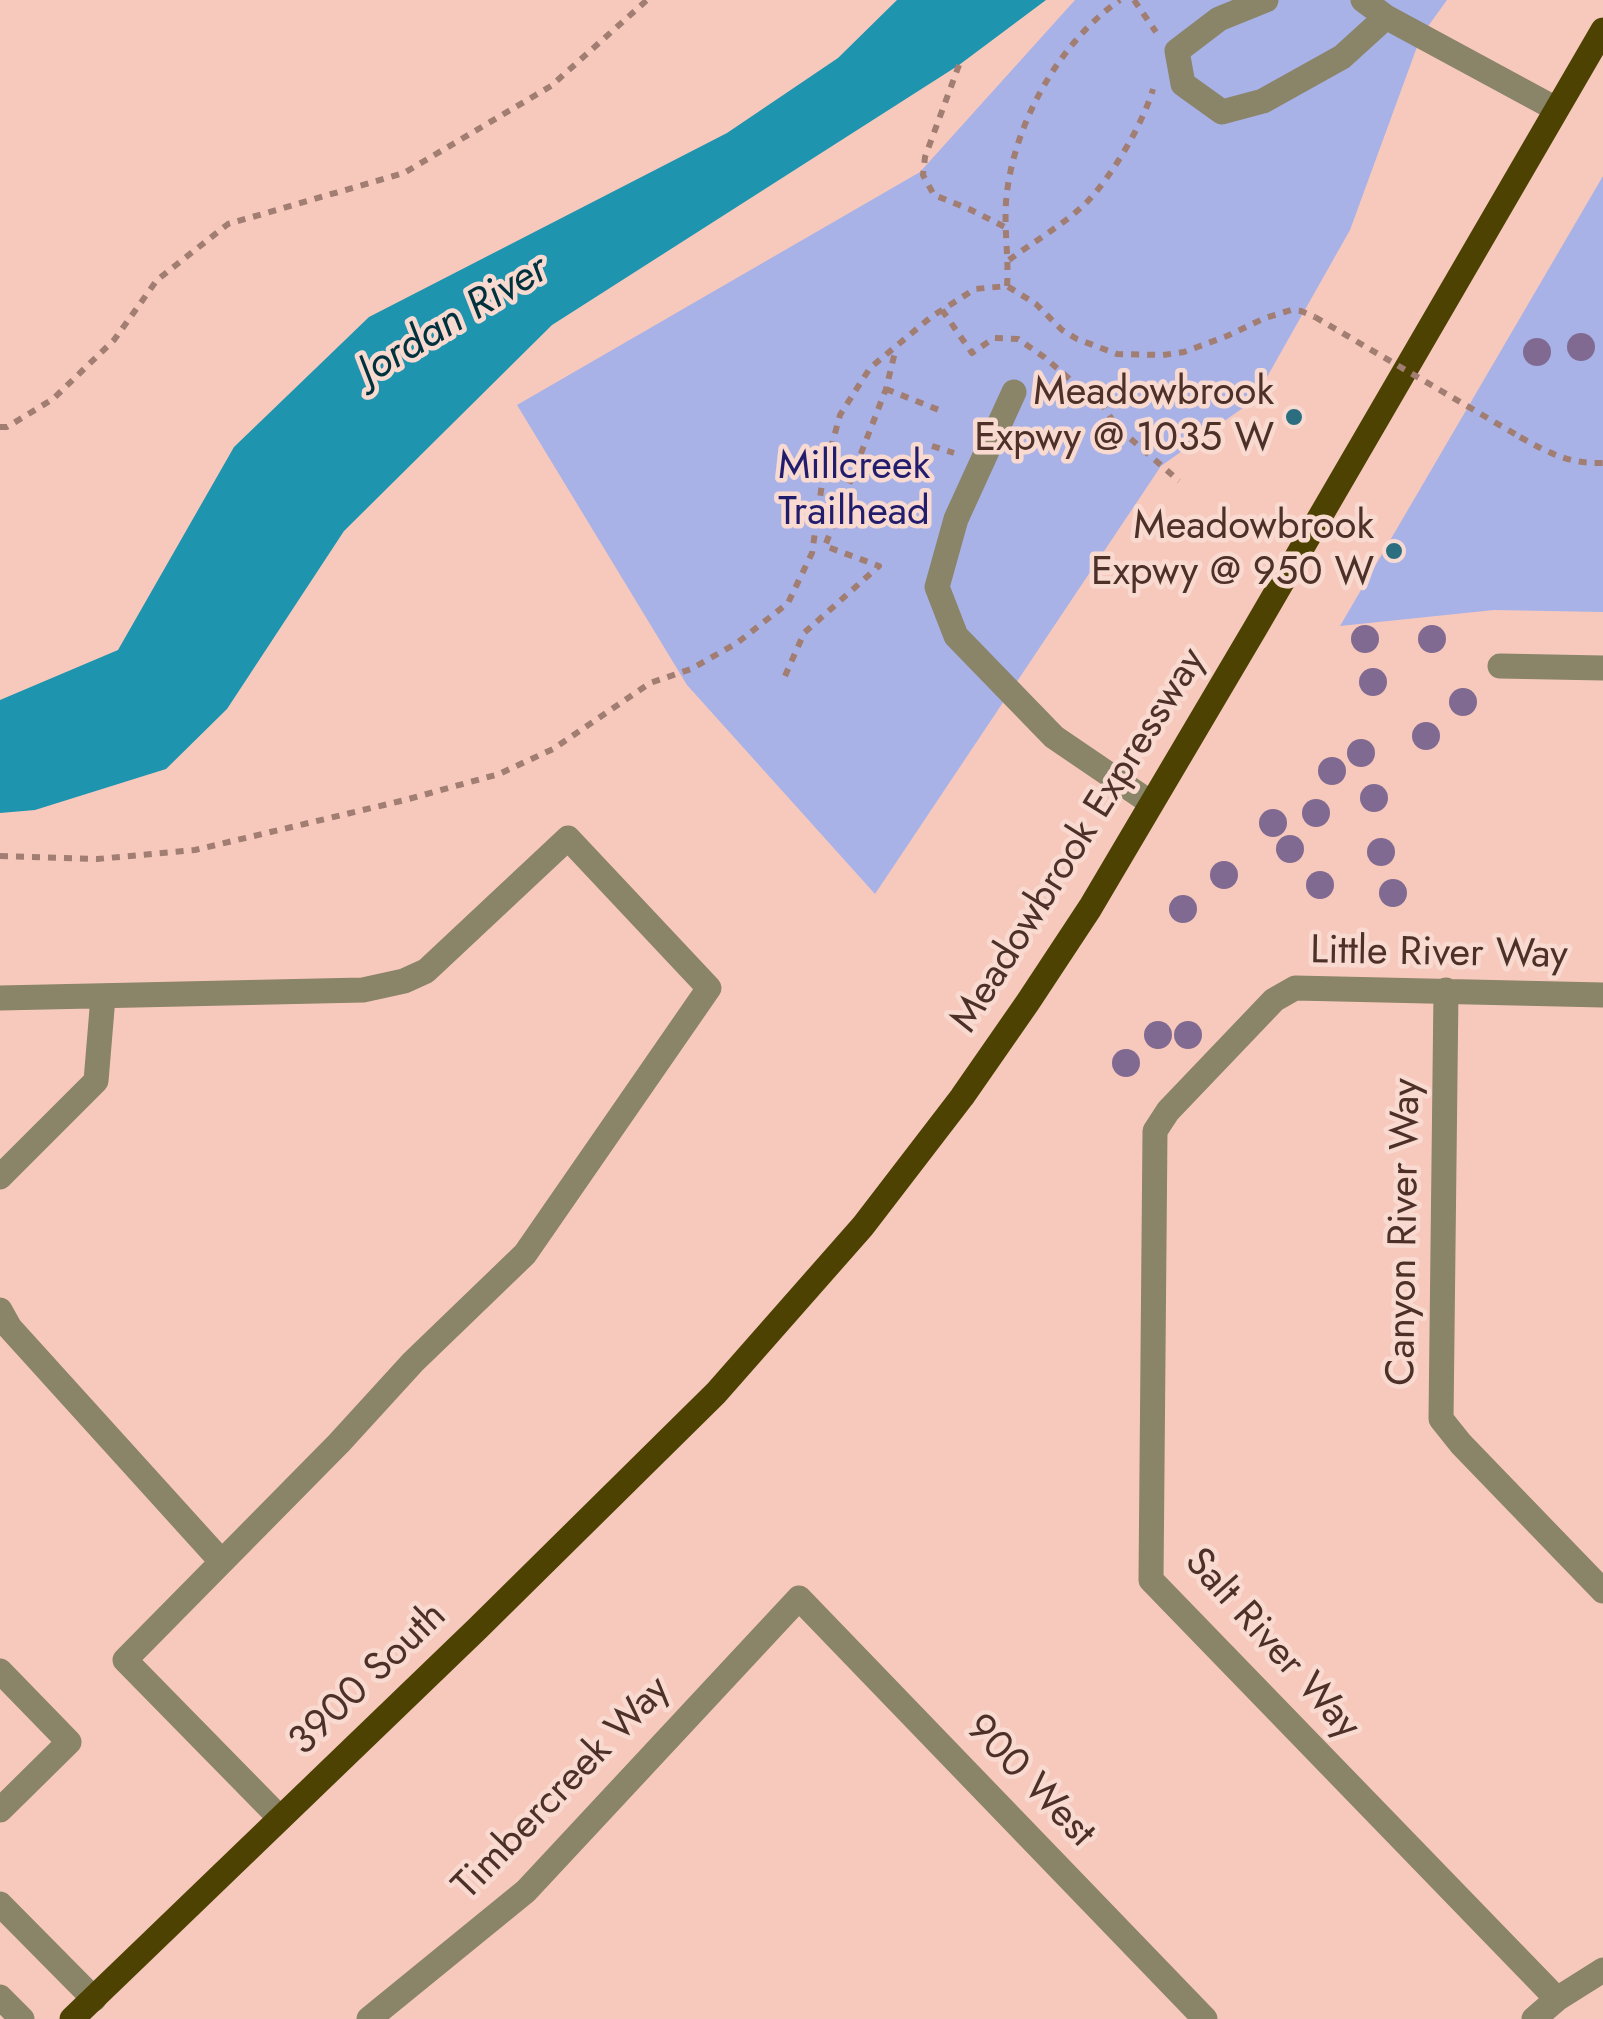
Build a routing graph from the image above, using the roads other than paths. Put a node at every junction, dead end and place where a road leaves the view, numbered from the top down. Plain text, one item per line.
1 (1266, 0) edge
2 (1363, 0) edge
3 (1386, 16) junction
4 (1603, 30) edge
5 (1556, 109) junction
6 (1014, 392) dead end
7 (1500, 666) dead end
8 (1603, 668) edge
9 (1151, 803) junction
10 (1446, 990) junction
11 (1603, 994) edge
12 (102, 997) junction
13 (12, 998) edge
14 (0, 1021) edge
15 (1155, 1131) joint
16 (0, 1176) edge
17 (0, 1310) edge
18 (716, 1393) joint
19 (221, 1560) junction
20 (1603, 1591) edge
21 (798, 1598) joint
22 (0, 1672) edge
23 (0, 1810) edge
24 (280, 1818) junction
25 (0, 1904) edge
26 (1603, 1970) edge
27 (0, 1997) edge
28 (94, 1999) junction
29 (1557, 1999) junction
30 (22, 2019) edge
31 (72, 2019) edge
32 (369, 2019) edge
33 (1204, 2019) edge
34 (1534, 2019) edge

1 - 3 street
2 - 3 street
3 - 5 street
4 - 5 main road, Meadowbrook Expressway
5 - 9 main road, Meadowbrook Expressway
6 - 9 street
7 - 8 street
9 - 18 main road, Meadowbrook Expressway
10 - 11 street, Little River Way
10 - 15 street, Little River Way
10 - 20 street, Canyon River Way
12 - 13 street
12 - 16 street
12 - 19 street
13 - 14 street
15 - 29 street, Salt River Way
17 - 19 street
18 - 24 main road, 3900 South
19 - 24 street
21 - 32 street, Timbercreek Way
21 - 33 street, 900 West
22 - 23 street
24 - 28 main road, 3900 South
25 - 28 street
26 - 29 street
27 - 30 street
28 - 31 main road, 3900 South
29 - 34 street

